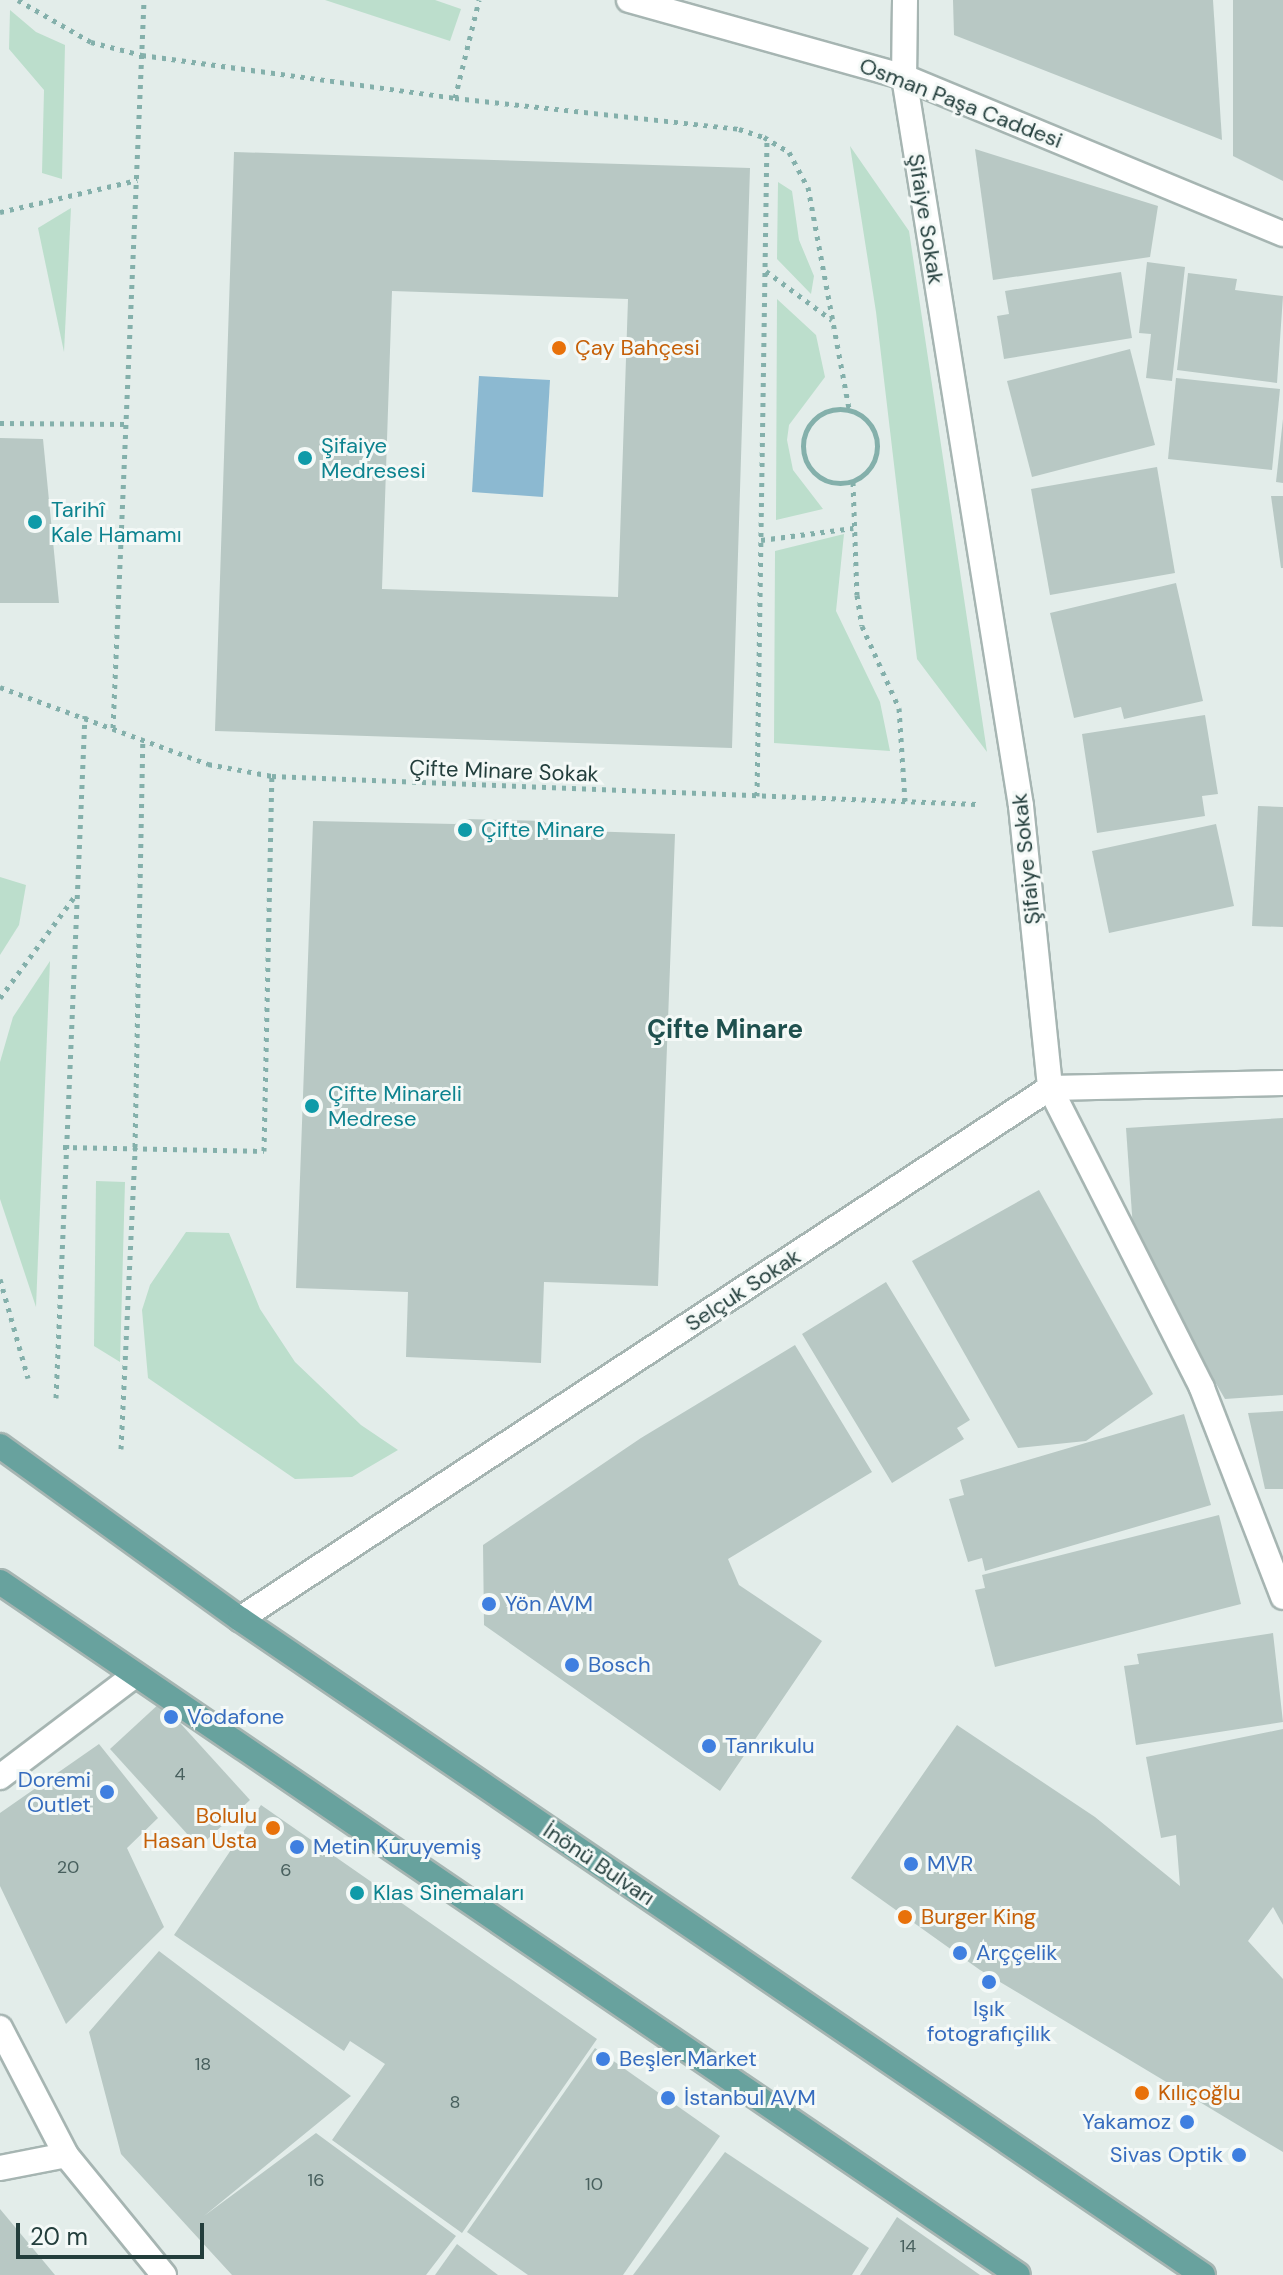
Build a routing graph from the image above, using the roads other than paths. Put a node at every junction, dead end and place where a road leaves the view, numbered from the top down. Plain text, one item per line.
1 (629, 0) edge
2 (905, 0) edge
3 (904, 77) junction
4 (1283, 234) edge
5 (1283, 1083) edge
6 (1050, 1088) junction
7 (0, 1446) edge
8 (0, 1582) edge
9 (1283, 1597) edge
10 (240, 1619) junction
11 (135, 1675) junction
12 (0, 1777) edge
13 (0, 2028) edge
14 (66, 2155) junction
15 (0, 2168) edge
16 (164, 2275) edge
17 (1018, 2275) edge
18 (1203, 2275) edge

1 - 3 street, Osman Paşa Caddesi
2 - 3 street, Şifaiye Sokak
3 - 4 street, Osman Paşa Caddesi
3 - 6 street, Şifaiye Sokak
5 - 6 street
6 - 9 street, Şifaiye Sokak
6 - 10 street, Selçuk Sokak
7 - 10 main road, İnönü Bulvarı
8 - 11 main road
10 - 18 main road, İnönü Bulvarı
11 - 12 street
11 - 17 main road
13 - 14 street
14 - 15 street
14 - 16 street

